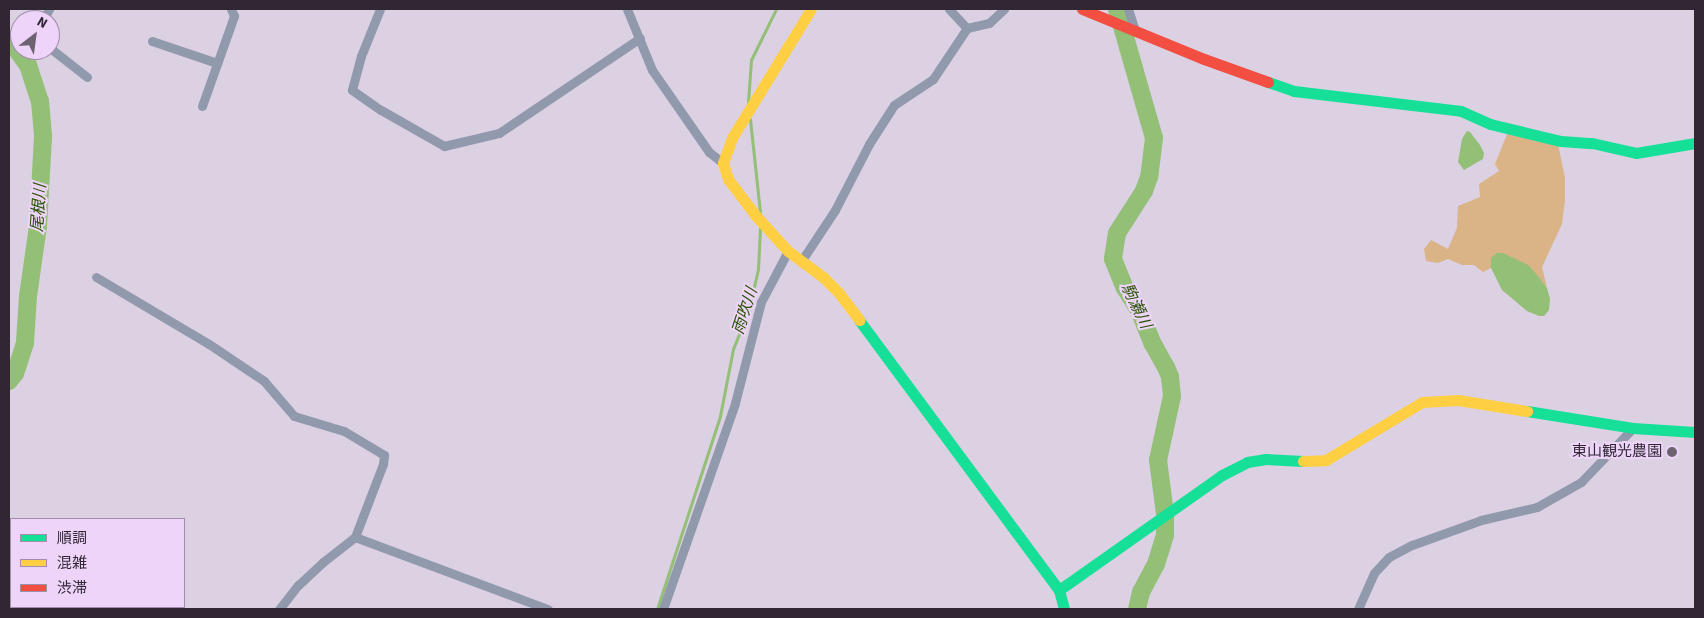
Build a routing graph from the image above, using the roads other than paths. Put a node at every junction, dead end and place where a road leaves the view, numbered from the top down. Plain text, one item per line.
1 (231, 9) edge
2 (380, 9) edge
3 (628, 9) edge
4 (811, 9) edge
5 (949, 9) edge
6 (1004, 9) edge
7 (1082, 9) edge
8 (1128, 9) edge
9 (967, 28) junction
10 (1133, 29) junction
11 (640, 38) junction
12 (152, 41) dead end
13 (60, 56) edge
14 (216, 63) junction
15 (87, 77) dead end
16 (202, 106) dead end
17 (1695, 143) edge
18 (723, 163) junction
19 (788, 251) junction
20 (802, 260) junction
21 (96, 277) dead end
22 (1633, 428) junction
23 (1695, 432) edge
24 (355, 537) junction
25 (1059, 590) junction
26 (279, 609) edge
27 (548, 609) edge
28 (663, 609) edge
29 (1064, 609) edge
30 (1358, 609) edge

1 - 14 street
2 - 11 street
3 - 11 street
4 - 18 street
5 - 9 street
6 - 9 street
7 - 10 street
8 - 10 street
9 - 20 street
10 - 17 street
11 - 18 street
12 - 14 street
13 - 15 street
14 - 16 street
18 - 19 street
19 - 20 street
19 - 28 street
20 - 25 street
21 - 24 street
22 - 23 street
22 - 25 street
22 - 30 street
24 - 26 street
24 - 27 street
25 - 29 street

